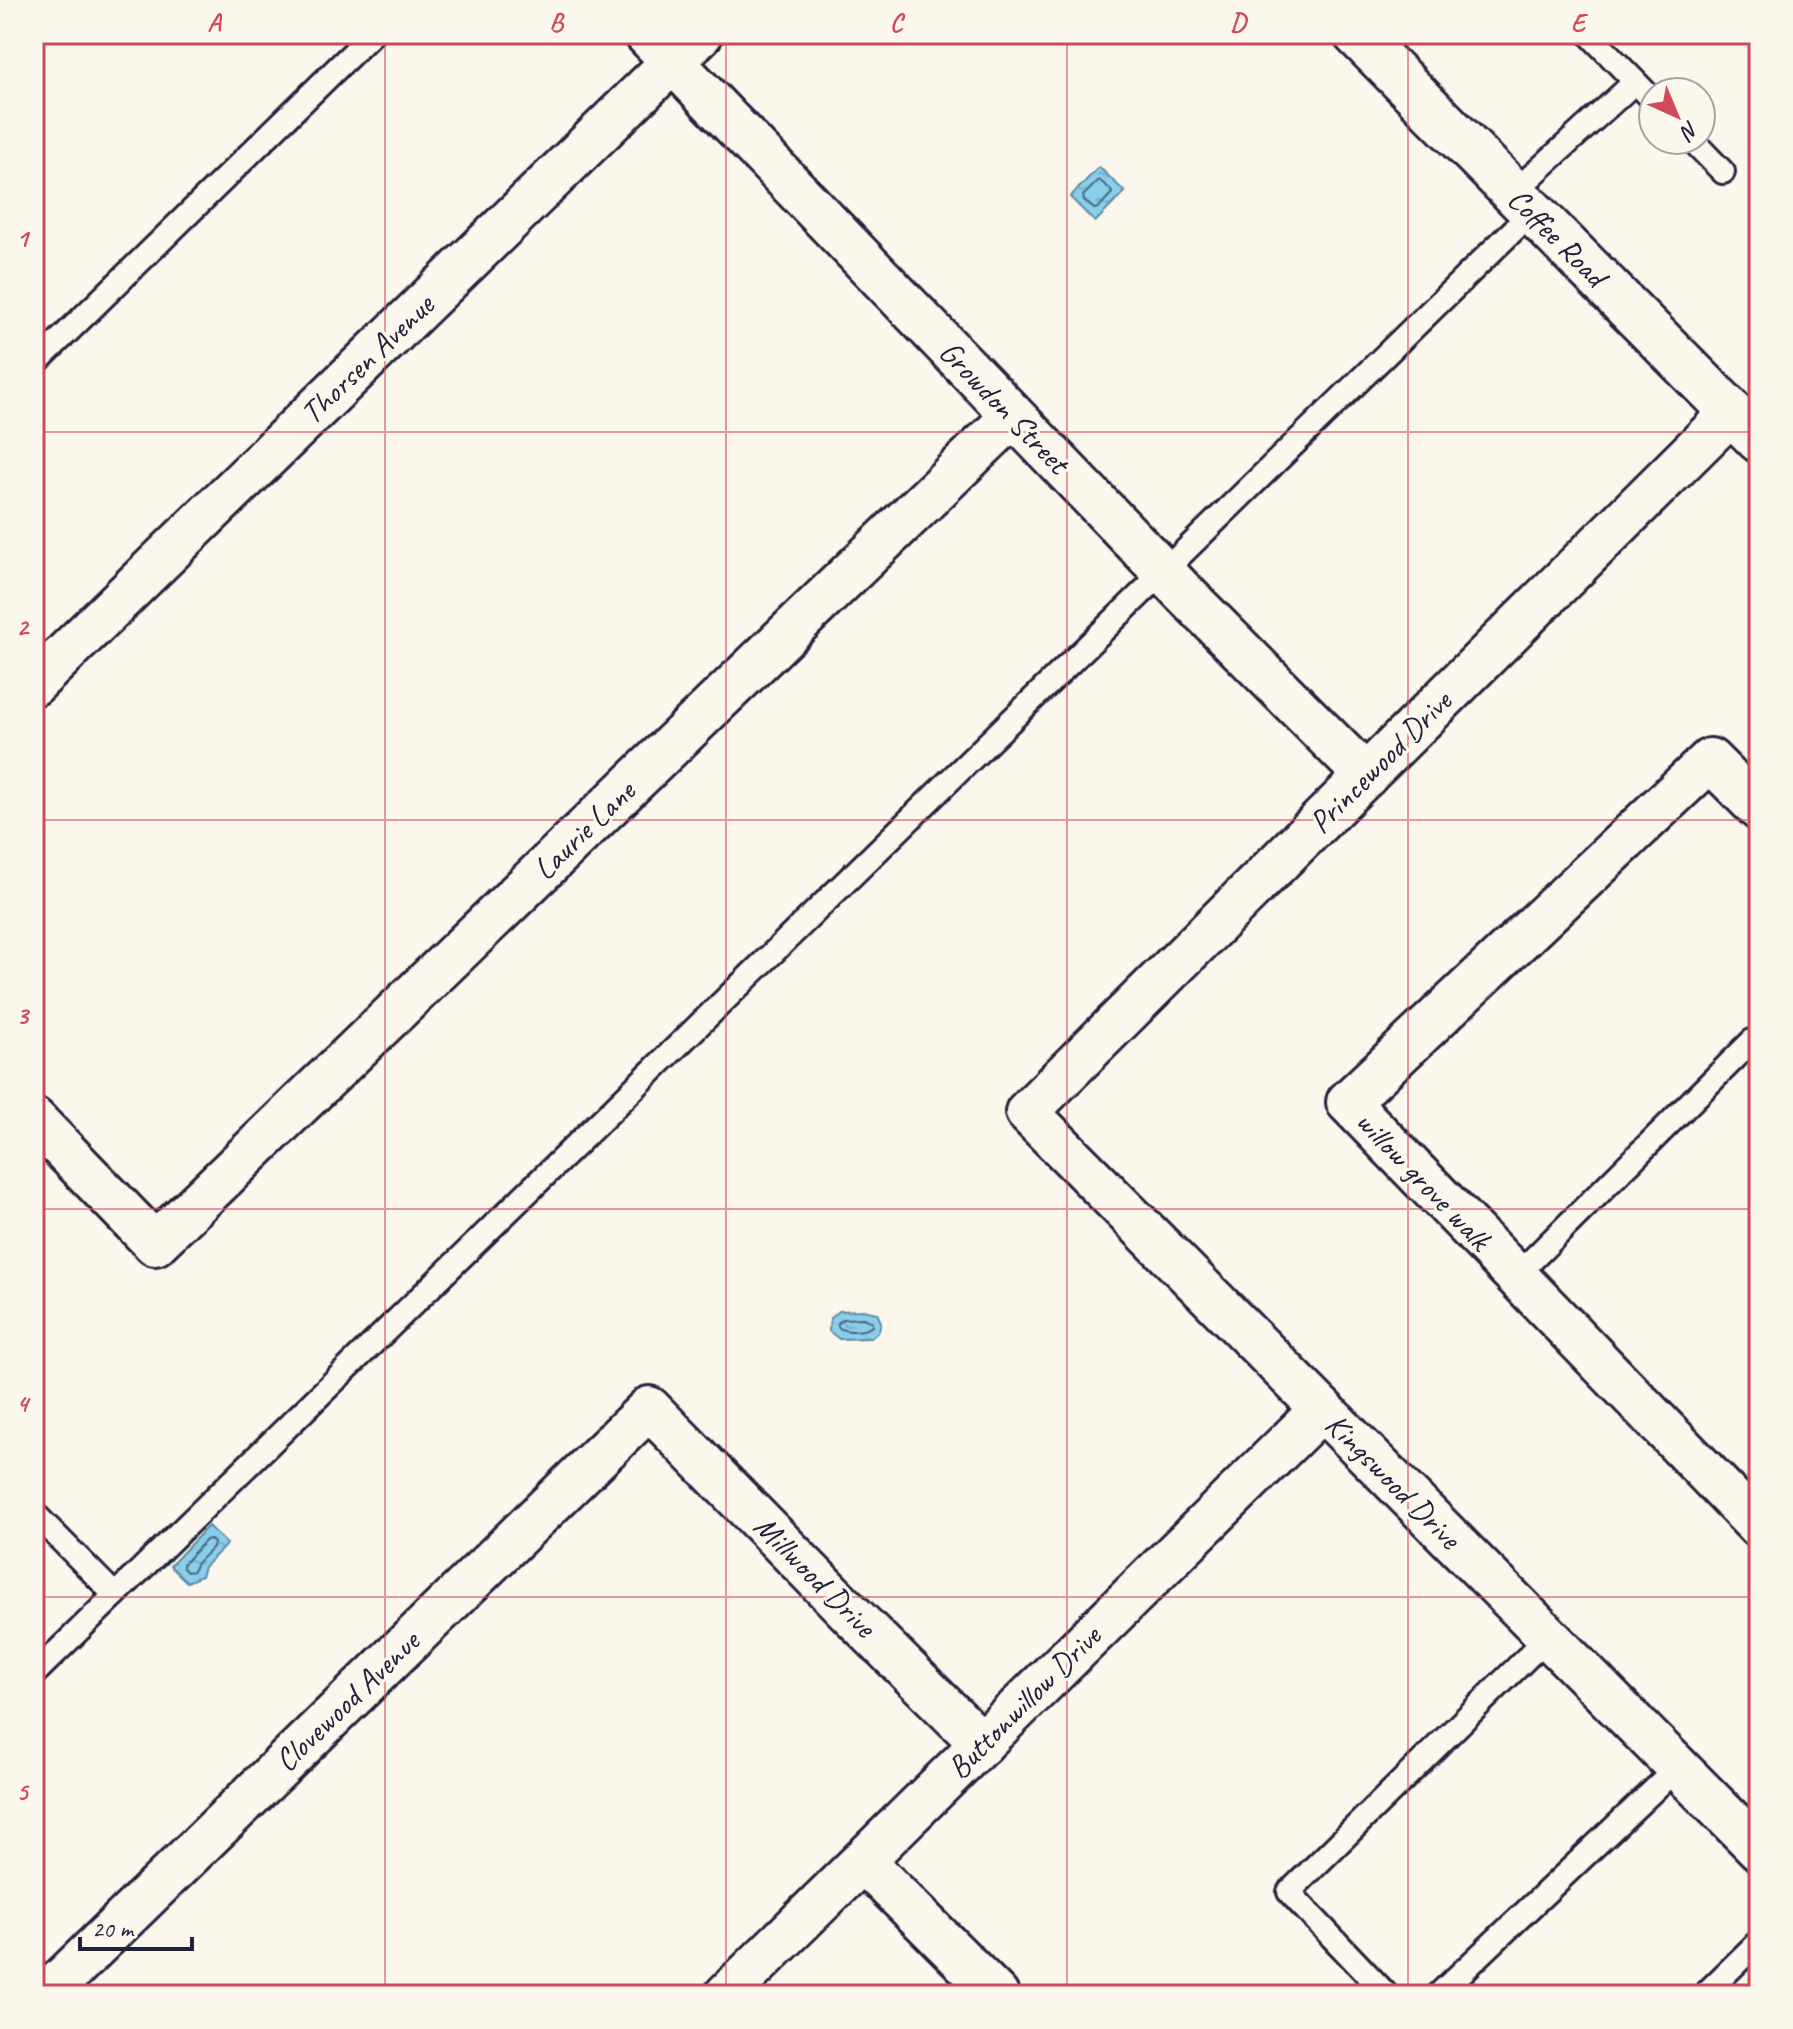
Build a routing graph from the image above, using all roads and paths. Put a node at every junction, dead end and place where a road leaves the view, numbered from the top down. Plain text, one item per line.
1 (372, 34) edge
2 (1356, 34) edge
3 (1589, 34) edge
4 (673, 43) edge
5 (1635, 82) joint
6 (1708, 156) edge
7 (1723, 172) dead end
8 (1523, 202) junction
9 (34, 365) edge
10 (1013, 416) junction
11 (1745, 426) edge
12 (1163, 572) junction
13 (34, 684) edge
14 (1366, 776) junction
15 (1759, 809) edge
16 (1752, 1041) dead end
17 (1027, 1112) joint
18 (34, 1119) edge
19 (1516, 1276) junction
20 (649, 1408) joint
21 (1322, 1409) junction
22 (34, 1513) edge
23 (1759, 1527) edge
24 (115, 1595) junction
25 (1548, 1637) junction
26 (34, 1674) edge
27 (982, 1744) junction
28 (1678, 1767) junction
29 (1759, 1849) edge
30 (863, 1861) junction
31 (1759, 1941) edge
32 (46, 1995) edge
33 (726, 1995) edge
34 (997, 1995) edge
35 (1387, 1995) edge
36 (1438, 1995) edge
37 (1704, 1995) edge

1 - 9 lane
2 - 8 main road, Coffee Road
3 - 5 lane
4 - 10 street, Growdon Street
4 - 13 street, Thorsen Avenue
5 - 8 lane
6 - 7 lane
8 - 11 main road, Coffee Road
8 - 12 lane
10 - 12 street, Growdon Street
10 - 18 street, Laurie Lane
11 - 14 street, Princewood Drive
12 - 14 street, Growdon Street
12 - 24 lane
14 - 17 street, Princewood Drive
15 - 19 street, willow grove walk
16 - 19 lane
17 - 21 street, Kingswood Drive
19 - 23 street, willow grove walk
20 - 27 street, Millwood Drive
20 - 32 street, Clovewood Avenue
21 - 25 street, Kingswood Drive
21 - 27 street, Buttonwillow Drive
22 - 24 lane
24 - 26 lane
25 - 28 street, Kingswood Drive
25 - 35 lane
27 - 30 street, Buttonwillow Drive
28 - 29 street, Kingswood Drive
28 - 36 lane
30 - 33 street, Buttonwillow Drive
30 - 34 street
31 - 37 lane

